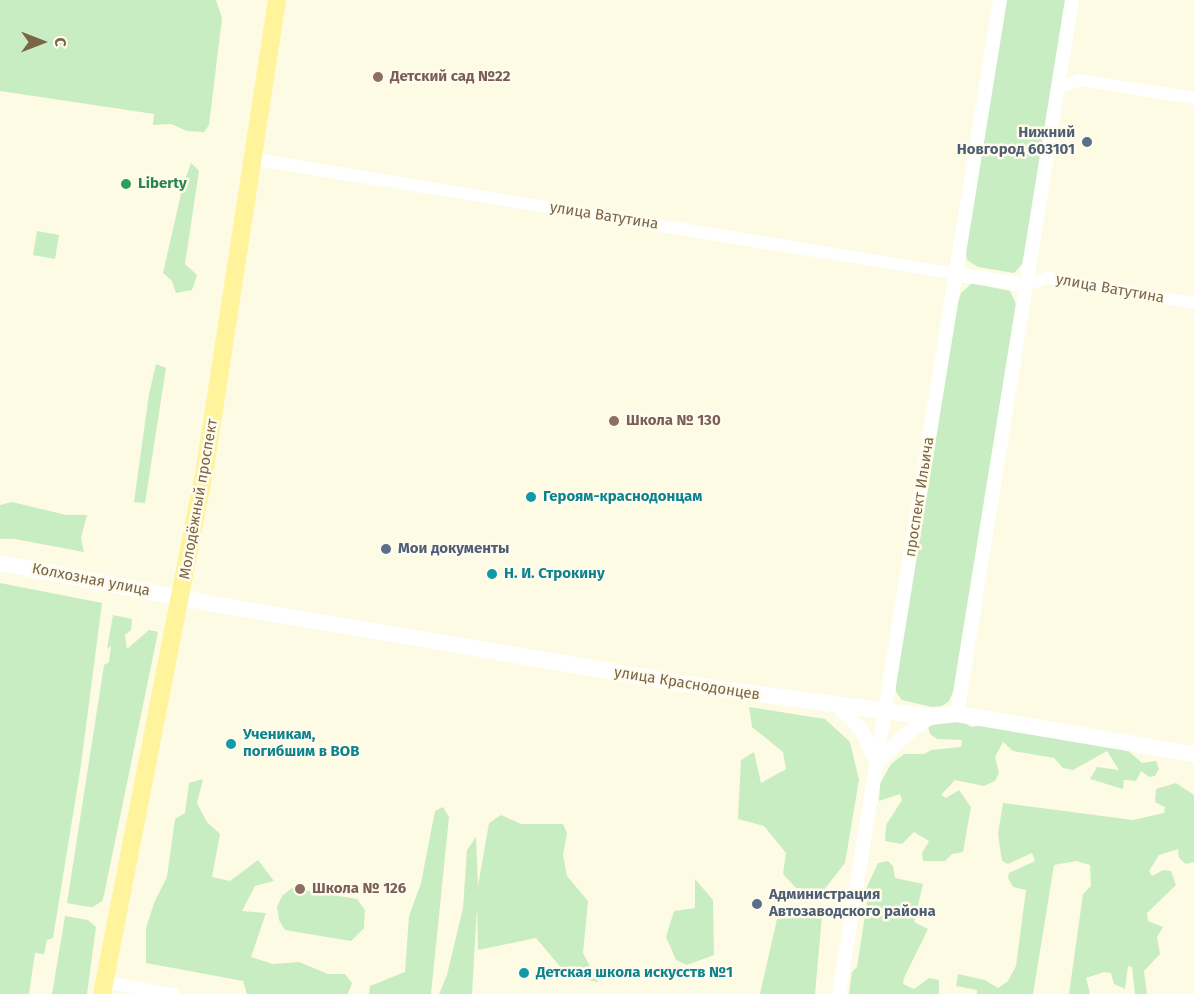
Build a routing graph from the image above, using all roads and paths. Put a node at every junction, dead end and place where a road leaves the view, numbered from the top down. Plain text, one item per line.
1 (277, 0) edge
2 (1000, 0) edge
3 (1072, 0) edge
4 (1058, 88) junction
5 (1194, 98) edge
6 (253, 159) junction
7 (956, 274) junction
8 (1026, 285) junction
9 (1194, 303) edge
10 (0, 563) edge
11 (182, 597) junction
12 (838, 707) junction
13 (885, 712) junction
14 (957, 714) junction
15 (931, 717) junction
16 (1194, 754) edge
17 (876, 764) junction
18 (103, 988) edge
19 (173, 994) edge
20 (839, 994) edge

1 - 6 main road, Молодёжный проспект
2 - 7 street, проспект Ильича
3 - 4 street
4 - 5 street
4 - 8 street
6 - 7 street, улица Ватутина
6 - 11 main road, Молодёжный проспект
7 - 8 street
7 - 13 street, проспект Ильича
8 - 9 street, улица Ватутина
8 - 14 street
10 - 11 main road, Колхозная улица
11 - 12 main road, улица Краснодонцев
11 - 18 main road, Молодёжный проспект
12 - 13 main road, улица Краснодонцев
12 - 17 street
13 - 15 main road, улица Краснодонцев
13 - 17 street, проспект Ильича
14 - 15 main road, улица Краснодонцев
14 - 16 main road, улица Краснодонцев
15 - 17 street
17 - 20 street, проспект Ильича
18 - 19 street

